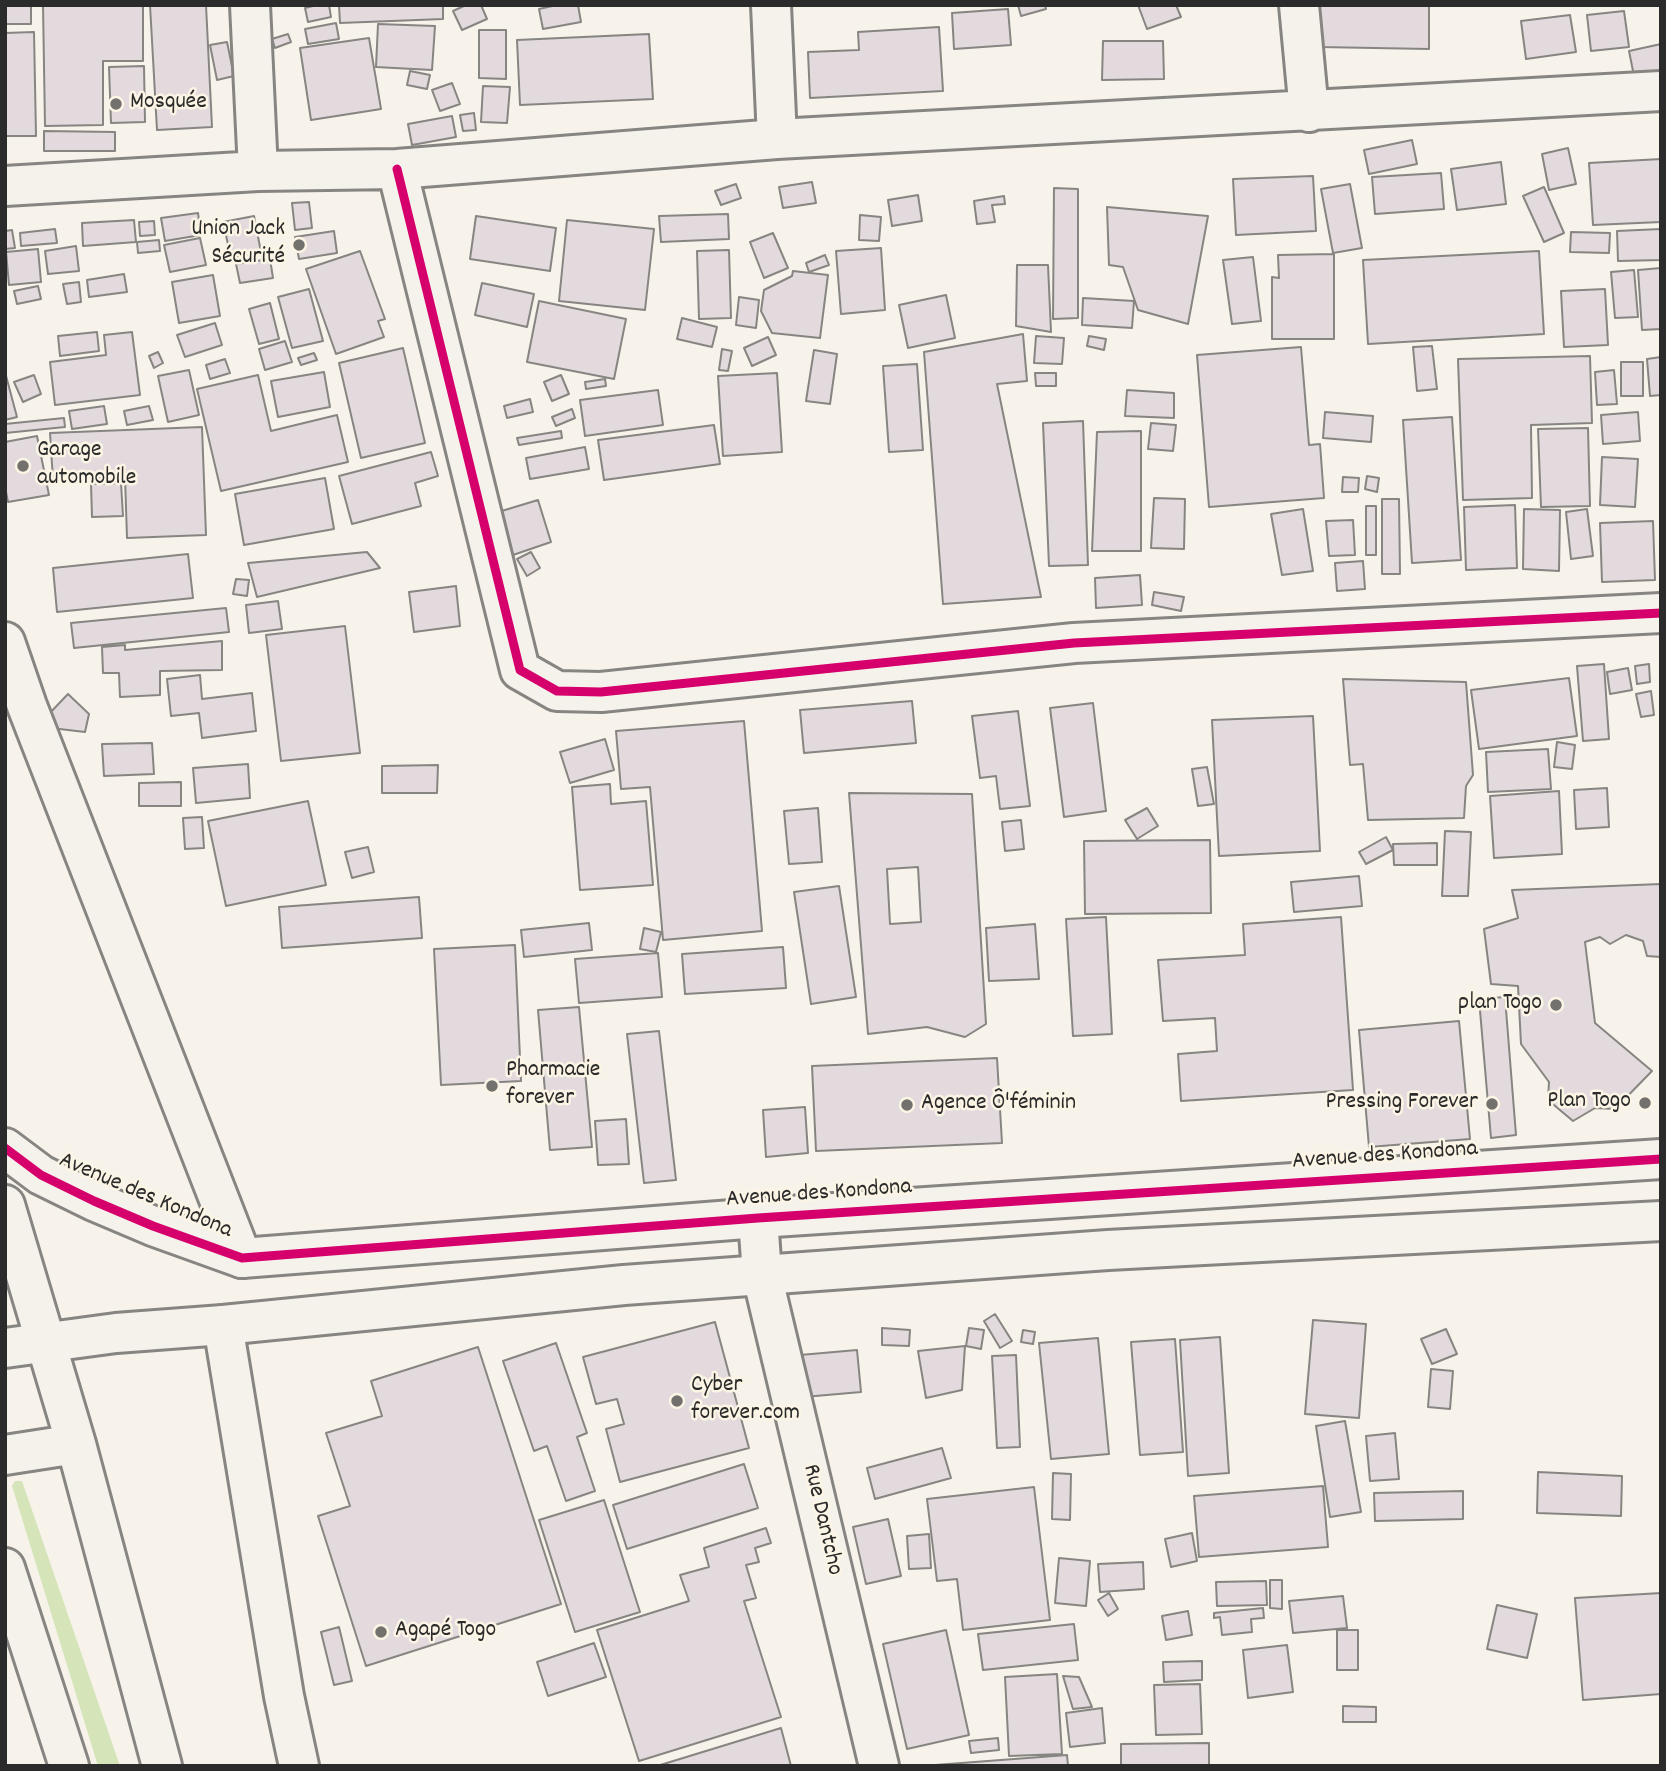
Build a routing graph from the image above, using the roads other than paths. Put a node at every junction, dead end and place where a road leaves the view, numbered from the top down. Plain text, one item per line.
1 (250, 5) edge
2 (771, 5) edge
3 (1299, 5) edge
4 (1661, 91) edge
5 (1309, 112) junction
6 (777, 139) junction
7 (397, 169) junction
8 (258, 170) junction
9 (5, 186) edge
10 (1661, 613) edge
11 (5, 642) edge
12 (5, 1148) edge
13 (1661, 1159) edge
14 (5, 1205) edge
15 (758, 1218) junction
16 (1661, 1220) edge
17 (242, 1258) junction
18 (762, 1275) junction
19 (223, 1325) junction
20 (46, 1343) junction
21 (5, 1348) edge
22 (76, 1444) junction
23 (5, 1455) edge
24 (5, 1568) edge
25 (69, 1766) edge
26 (162, 1766) edge
27 (299, 1766) edge
28 (879, 1766) edge

1 - 8 main road
2 - 6 main road
3 - 5 main road
4 - 5 main road
5 - 6 main road
6 - 7 main road
7 - 8 main road
7 - 10 main road
8 - 9 main road
11 - 17 main road
12 - 17 main road, Avenue des Kondona
13 - 15 main road, Avenue des Kondona
14 - 20 main road
15 - 17 main road, Avenue des Kondona
15 - 18 main road, Rue Dantcho
16 - 18 main road
18 - 19 main road
18 - 28 main road, Rue Dantcho
19 - 20 main road
19 - 27 main road
20 - 21 main road
20 - 22 main road
22 - 23 main road
22 - 26 main road
24 - 25 main road

